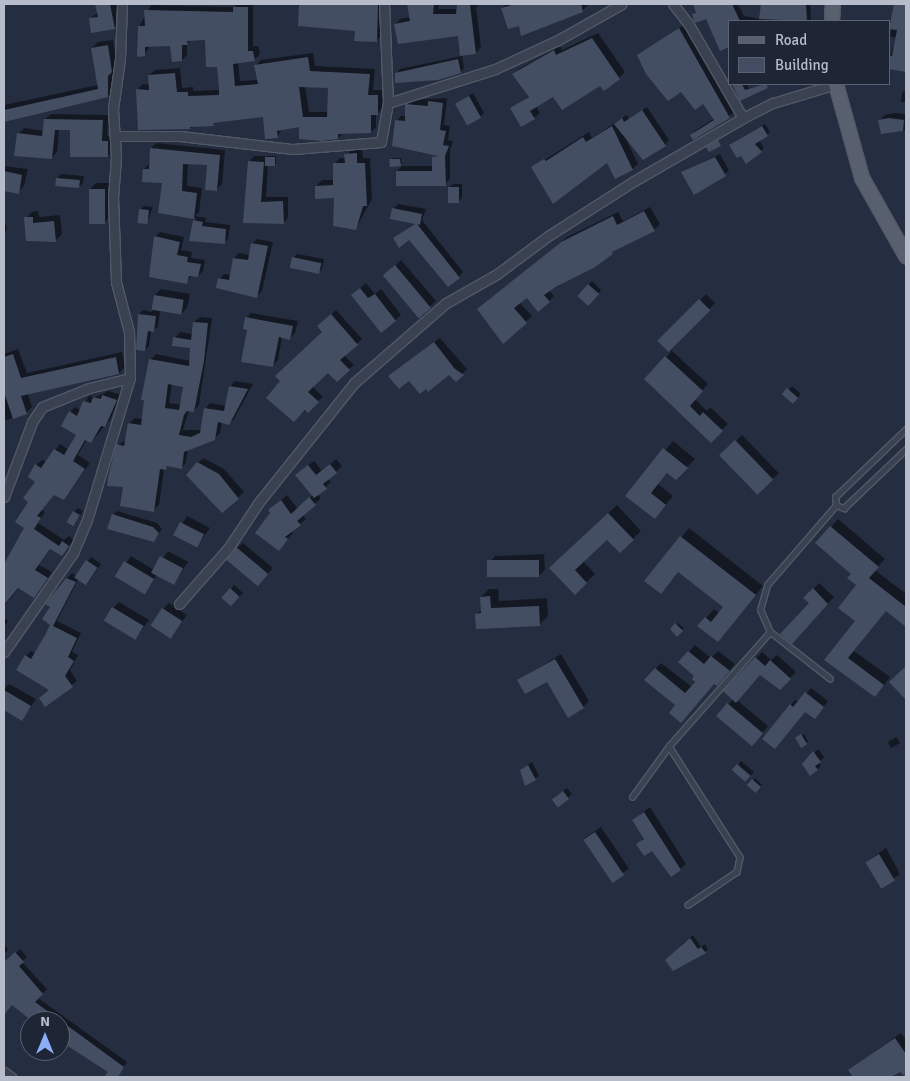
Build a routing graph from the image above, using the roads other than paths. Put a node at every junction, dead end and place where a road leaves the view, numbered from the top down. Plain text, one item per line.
1 (122, 4) edge
2 (384, 4) edge
3 (622, 4) edge
4 (673, 4) edge
5 (833, 4) edge
6 (832, 20) edge
7 (833, 85) edge
8 (836, 85) edge
9 (388, 103) junction
10 (743, 118) junction
11 (115, 136) junction
12 (906, 256) edge
13 (130, 378) junction
14 (906, 429) edge
15 (906, 449) edge
16 (4, 497) edge
17 (836, 505) junction
18 (179, 604) dead end
19 (770, 632) junction
20 (4, 652) edge
21 (830, 679) dead end
22 (669, 746) junction
23 (632, 797) dead end
24 (688, 905) dead end
25 (4, 1072) edge
26 (11, 1077) edge

1 - 11 street
2 - 9 street
3 - 9 street
4 - 10 street
5 - 6 main road
7 - 10 street
8 - 12 main road
9 - 11 street
10 - 18 street
11 - 13 street
13 - 16 street
13 - 20 street
14 - 17 lane
15 - 17 lane
17 - 19 lane
19 - 21 lane
19 - 22 lane
22 - 23 lane
22 - 24 lane
25 - 26 street

